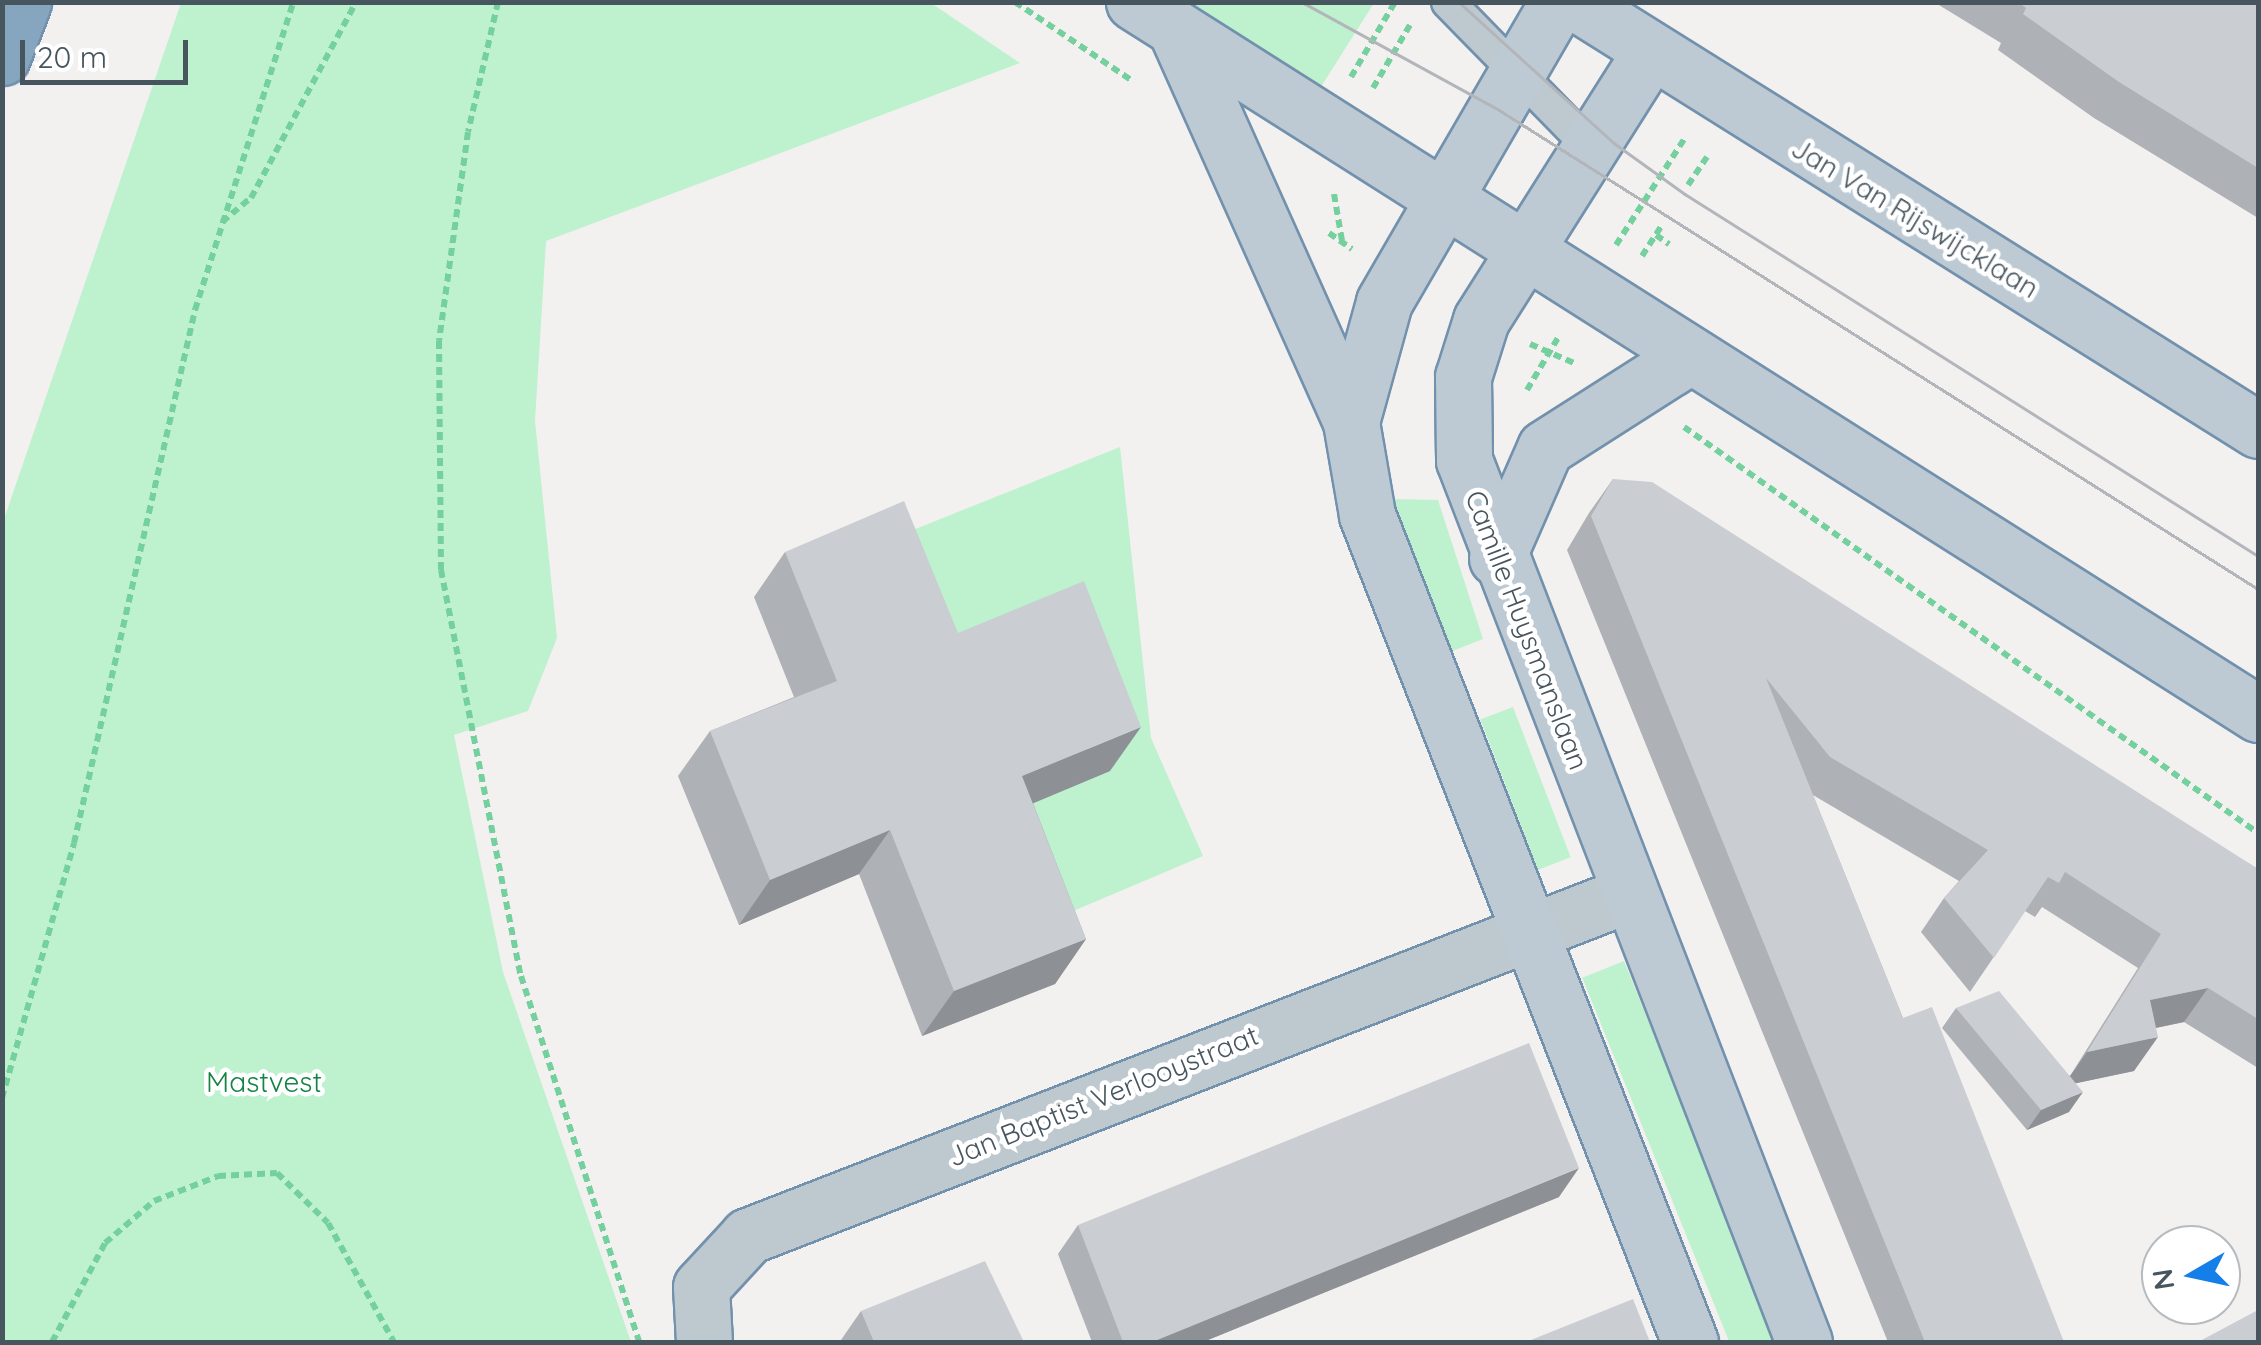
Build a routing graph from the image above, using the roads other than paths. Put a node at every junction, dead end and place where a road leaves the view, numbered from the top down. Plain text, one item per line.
1 (1448, 2) edge
2 (1558, 2) edge
3 (1574, 2) edge
4 (1154, 15) edge
5 (1651, 52) junction
6 (1517, 73) junction
7 (1588, 145) junction
8 (1442, 197) junction
9 (1522, 248) junction
10 (1690, 354) junction
11 (1351, 422) junction
12 (2258, 430) edge
13 (1497, 558) junction
14 (2258, 714) edge
15 (1629, 894) junction
16 (1522, 929) junction
17 (704, 1342) edge
18 (1690, 1342) edge
19 (1804, 1342) edge

1 - 6 lane
2 - 6 street
3 - 5 street, Jan Van Rijswijcklaan
4 - 8 street
4 - 11 street
5 - 7 street, Camille Huysmanslaan
5 - 12 street, Jan Van Rijswijcklaan
6 - 7 lane
6 - 8 street
7 - 9 street, Camille Huysmanslaan
8 - 9 street
8 - 11 street
9 - 10 street
9 - 13 street, Camille Huysmanslaan
10 - 13 street
10 - 14 street
11 - 16 street
13 - 15 street, Camille Huysmanslaan
15 - 16 street
15 - 19 street, Camille Huysmanslaan
16 - 17 street, Jan Baptist Verlooystraat
16 - 18 street

